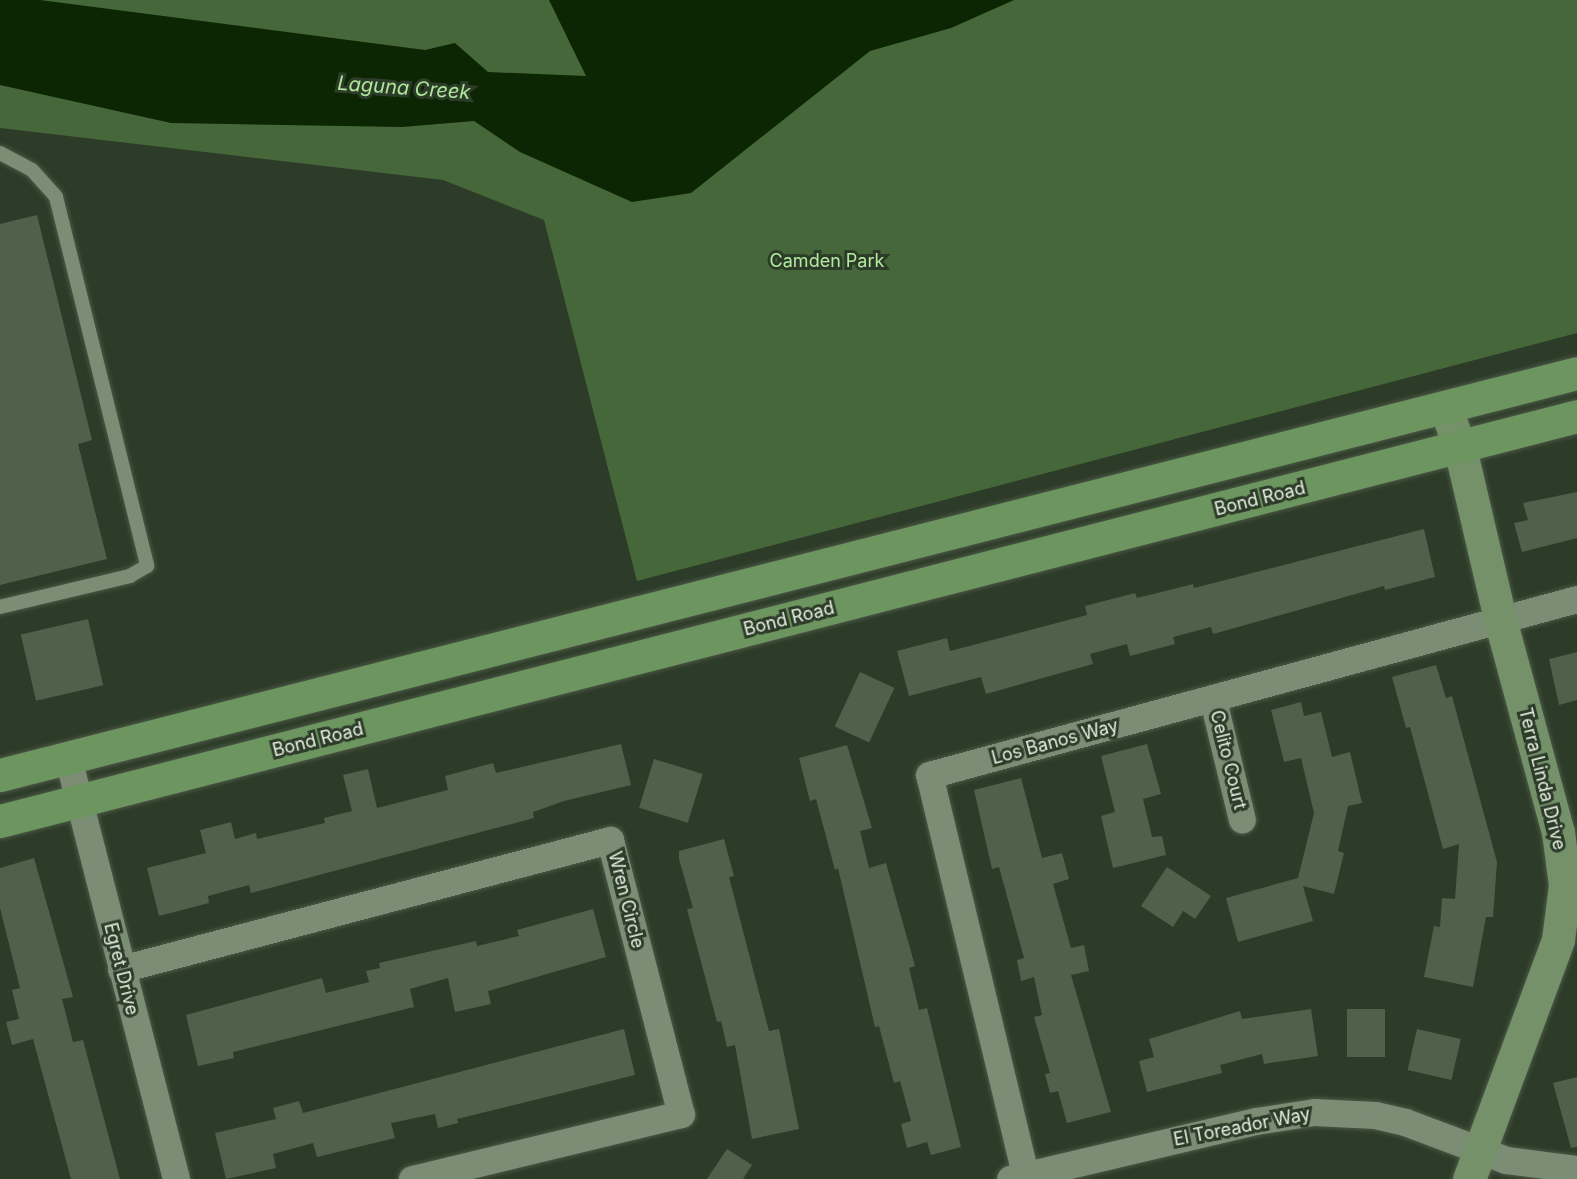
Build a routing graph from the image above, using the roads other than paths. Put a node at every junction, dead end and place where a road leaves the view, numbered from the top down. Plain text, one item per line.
1 (0, 153) edge
2 (1577, 373) edge
3 (1446, 409) junction
4 (1577, 416) edge
5 (1460, 448) junction
6 (1577, 599) edge
7 (0, 607) edge
8 (1500, 619) junction
9 (1213, 700) junction
10 (68, 758) junction
11 (0, 775) edge
12 (80, 801) junction
13 (1242, 820) dead end
14 (0, 821) edge
15 (1571, 883) edge
16 (121, 969) junction
17 (1474, 1165) edge
18 (1577, 1169) edge
19 (1017, 1177) edge
20 (176, 1179) edge
21 (412, 1179) edge

1 - 7 lane
2 - 3 main road
3 - 5 street, Terra Linda Drive
3 - 10 main road
4 - 5 main road, Bond Road
5 - 8 street, Terra Linda Drive
5 - 12 main road, Bond Road
6 - 8 street, Los Banos Way
8 - 9 street, Los Banos Way
8 - 15 street, Terra Linda Drive
9 - 13 street, Celito Court
9 - 19 street, Los Banos Way
10 - 11 main road
10 - 12 street, Egret Drive
12 - 14 main road, Bond Road
12 - 16 street, Egret Drive
15 - 17 street, Terra Linda Drive
16 - 20 street, Egret Drive
16 - 21 street, Wren Circle
17 - 18 street, El Toreador Way
17 - 19 street, El Toreador Way

